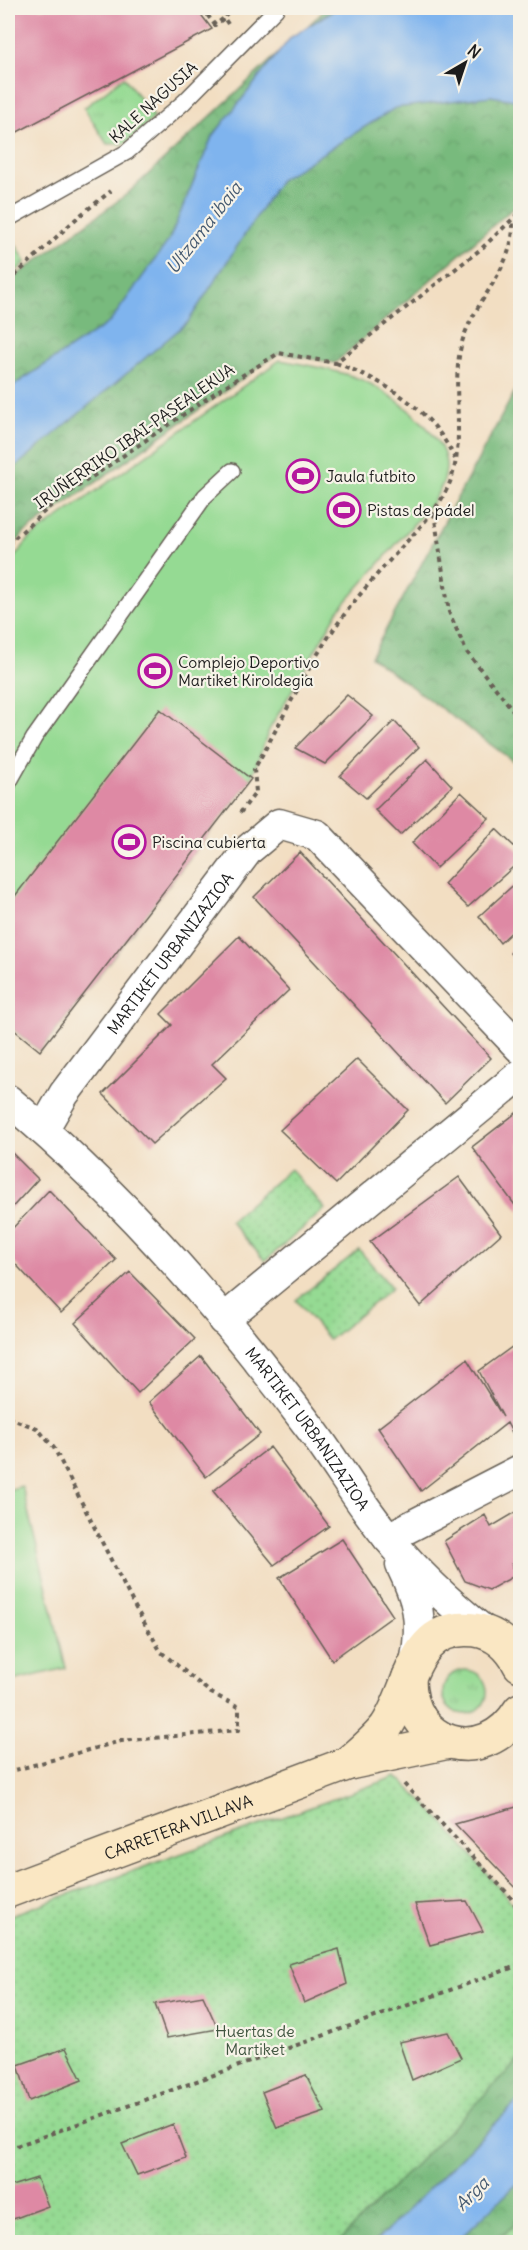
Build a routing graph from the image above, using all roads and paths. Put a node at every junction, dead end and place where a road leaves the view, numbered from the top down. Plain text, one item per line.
1 (202, 8) edge
2 (276, 9) edge
3 (224, 18) dead end
4 (520, 212) edge
5 (8, 219) edge
6 (513, 220) junction
7 (335, 363) junction
8 (456, 461) junction
9 (232, 471) dead end
10 (434, 512) junction
11 (8, 544) edge
12 (520, 720) edge
13 (255, 769) dead end
14 (8, 784) edge
15 (520, 1048) edge
16 (520, 1076) edge
17 (8, 1100) edge
18 (44, 1130) junction
19 (223, 1320) junction
20 (8, 1418) edge
21 (520, 1470) edge
22 (388, 1538) junction
23 (484, 1631) junction
24 (520, 1664) edge
25 (413, 1668) junction
26 (518, 1718) edge
27 (449, 1742) junction
28 (349, 1763) junction
29 (8, 1772) edge
30 (396, 1776) dead end
31 (8, 1891) edge
32 (520, 1912) edge
33 (514, 1967) dead end
34 (8, 2149) edge

1 - 3 path
2 - 5 lane, KALE NAGUSIA
4 - 6 path
6 - 7 path
6 - 8 path
7 - 8 path
7 - 11 path, IRUÑERRIKO IBAI-PASEALEKUA
8 - 10 path
9 - 14 lane
10 - 12 path
10 - 13 path
15 - 18 street, MARTIKET URBANIZAZIOA
16 - 19 street
17 - 18 street, MARTIKET URBANIZAZIOA
18 - 19 street, MARTIKET URBANIZAZIOA
19 - 22 street, MARTIKET URBANIZAZIOA
20 - 29 path
21 - 22 street
22 - 23 street, MARTIKET URBANIZAZIOA
22 - 25 street, MARTIKET URBANIZAZIOA
23 - 24 main road
23 - 25 main road, CARRETERA VILLAVA
25 - 27 main road
25 - 28 main road, CARRETERA VILLAVA
26 - 27 main road, CARRETERA VILLAVA
27 - 28 main road, CARRETERA VILLAVA
28 - 31 main road, CARRETERA VILLAVA
30 - 32 path
33 - 34 path

